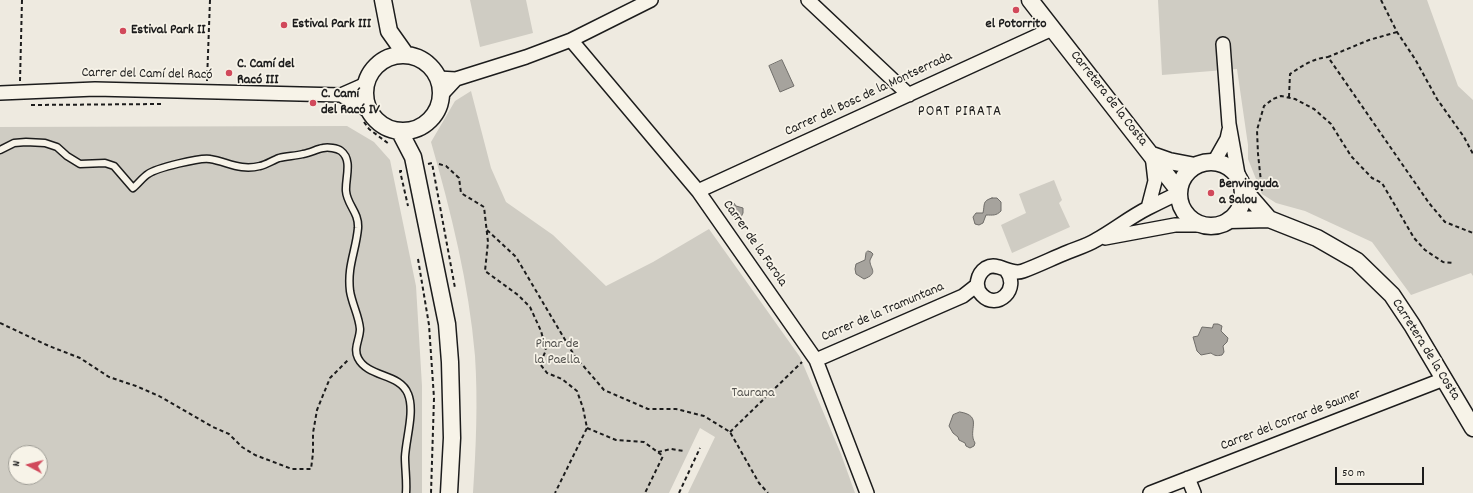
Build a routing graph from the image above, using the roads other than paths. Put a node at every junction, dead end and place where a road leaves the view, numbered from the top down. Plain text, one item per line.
1 (383, 0) edge
2 (650, 0) edge
3 (808, 0) edge
4 (1030, 0) edge
5 (1052, 29) junction
6 (389, 31) junction
7 (571, 40) junction
8 (1223, 44) dead end
9 (406, 55) junction
10 (380, 62) junction
11 (438, 78) junction
12 (456, 80) junction
13 (366, 84) junction
14 (0, 92) edge
15 (442, 94) junction
16 (909, 94) junction
17 (341, 95) junction
18 (366, 115) junction
19 (1229, 124) junction
20 (422, 127) junction
21 (400, 132) junction
22 (0, 150) edge
23 (1152, 155) junction
24 (414, 162) junction
25 (1214, 162) junction
26 (1196, 166) junction
27 (1241, 184) junction
28 (698, 191) junction
29 (1179, 192) junction
30 (1148, 208) junction
31 (1265, 215) junction
32 (1229, 220) junction
33 (1201, 225) junction
34 (1096, 240) junction
35 (1006, 270) junction
36 (1021, 272) junction
37 (1011, 285) junction
38 (979, 290) junction
39 (816, 360) junction
40 (1444, 379) junction
41 (1473, 428) edge
42 (1188, 478) junction
43 (406, 493) edge
44 (449, 493) edge
45 (866, 493) edge
46 (1150, 493) edge
47 (1194, 493) edge

1 - 6 street
2 - 7 street
3 - 16 street
4 - 5 street, Carretera de la Costa
5 - 16 street, Carrer del Bosc de la Montserrada
5 - 23 street, Carretera de la Costa
6 - 9 street
6 - 10 street
7 - 12 street
7 - 28 street, Carrer de la Farola
8 - 19 street
9 - 10 street
9 - 11 street
10 - 13 street
11 - 12 street
11 - 15 street
12 - 15 street
13 - 17 street, Carrer del Camí del Racó
13 - 18 street
14 - 17 street, Carrer del Camí del Racó
15 - 20 street
16 - 28 street, Carrer del Bosc de la Montserrada
17 - 18 street, Carrer del Camí del Racó
18 - 21 street
19 - 25 street
19 - 27 street
20 - 21 street
20 - 24 street
21 - 24 street
22 - 43 lane
23 - 26 street
23 - 29 street
23 - 30 street, Carretera de la Costa
24 - 44 street
25 - 26 street
25 - 27 street
26 - 29 street
27 - 31 street
27 - 32 street
28 - 39 street, Carrer de la Farola
29 - 30 street
29 - 33 street
30 - 34 street
31 - 32 street
31 - 40 street, Carretera de la Costa
32 - 33 street
33 - 34 street
34 - 36 street
35 - 36 street
35 - 37 street
35 - 38 street
36 - 37 street
37 - 38 street
38 - 39 street, Carrer de la Tramuntana
39 - 45 street, Carrer de la Farola
40 - 41 street, Carretera de la Costa
40 - 42 street, Carrer del Corrar de Sauner
42 - 46 street, Carrer del Corrar de Sauner
42 - 47 street

